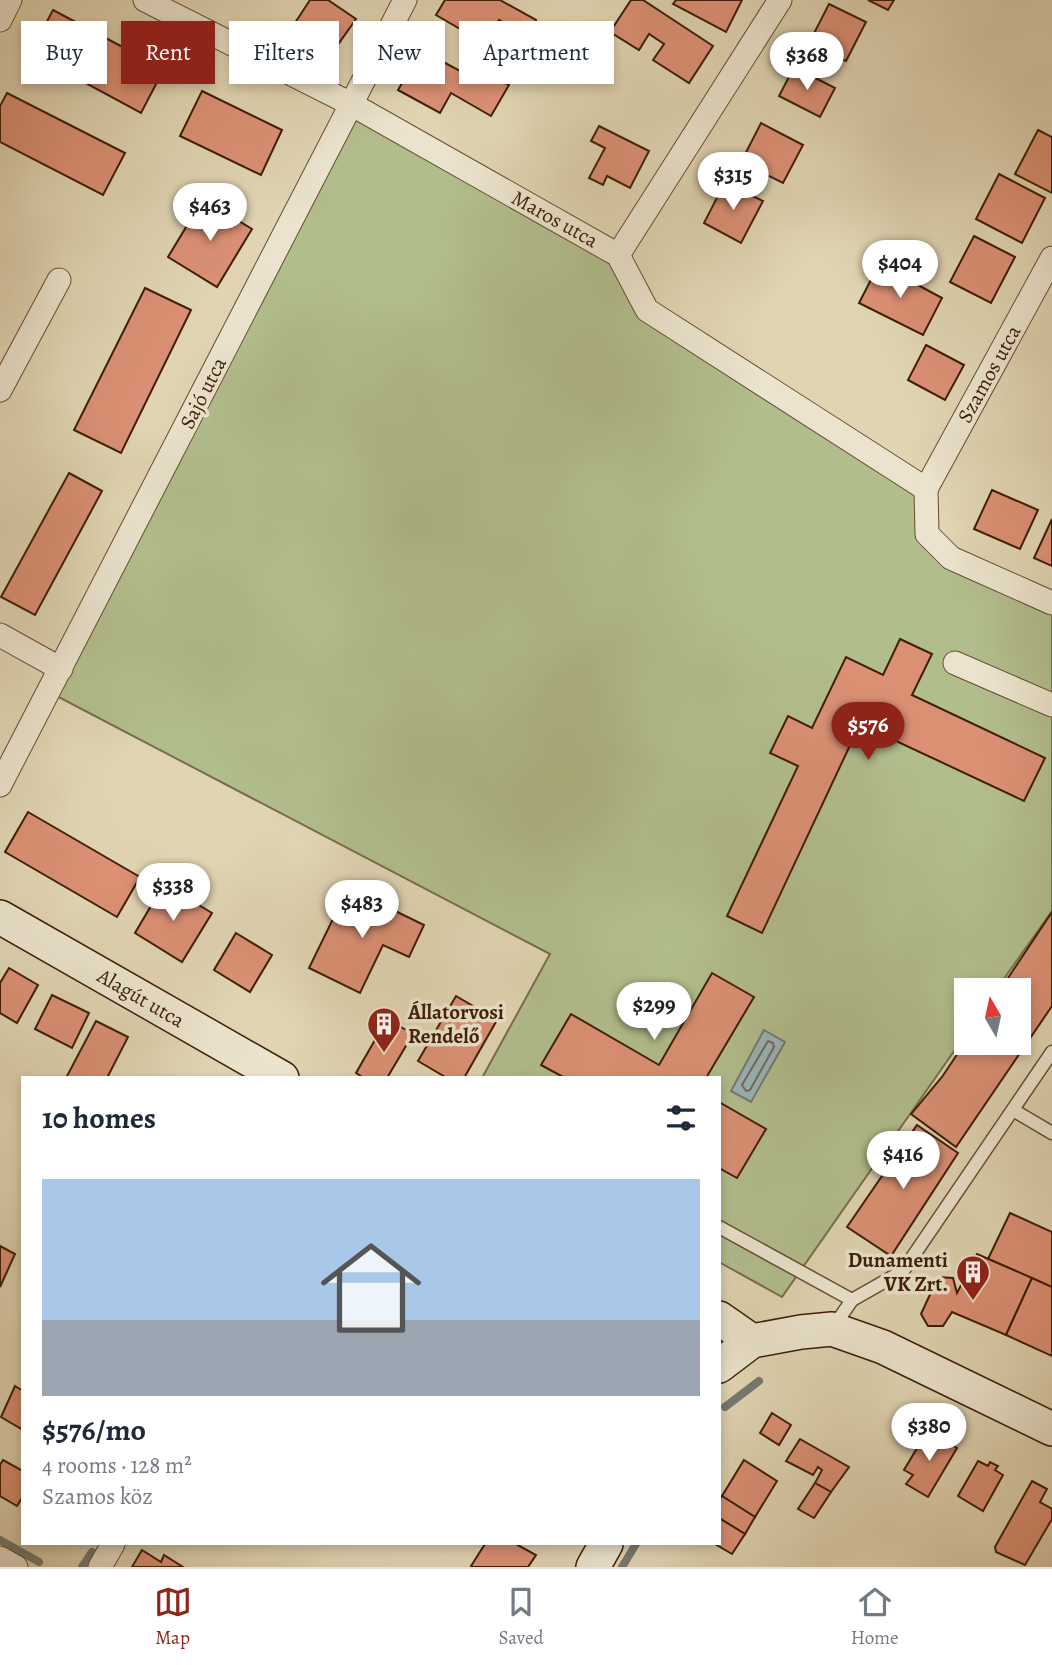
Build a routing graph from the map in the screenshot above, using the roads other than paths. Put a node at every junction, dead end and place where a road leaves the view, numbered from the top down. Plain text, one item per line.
1 (10, 0) edge
2 (145, 0) edge
3 (405, 0) edge
4 (780, 0) edge
5 (0, 19) edge
6 (351, 104) junction
7 (618, 255) junction
8 (1052, 258) edge
9 (59, 281) dead end
10 (0, 390) edge
11 (926, 489) junction
12 (1052, 603) edge
13 (0, 635) edge
14 (955, 663) dead end
15 (61, 669) junction
16 (1052, 705) edge
17 (0, 785) edge
18 (0, 917) edge
19 (1052, 1052) edge
20 (278, 1076) edge
21 (1013, 1110) junction
22 (1052, 1133) edge
23 (721, 1228) edge
24 (852, 1300) junction
25 (721, 1319) edge
26 (832, 1329) junction
27 (752, 1341) junction
28 (721, 1364) edge
29 (1052, 1429) edge
30 (112, 1545) edge
31 (605, 1545) edge
32 (0, 1558) edge
33 (16, 1567) edge
34 (100, 1567) edge
35 (593, 1567) edge

1 - 5 street
2 - 6 street, Maros utca
3 - 6 street, Sajó utca
4 - 7 street
6 - 7 street, Maros utca
6 - 15 street, Sajó utca
7 - 11 street, Maros utca
8 - 11 street, Szamos utca
9 - 10 street
11 - 12 street
13 - 15 street
14 - 16 street
15 - 17 street, Sajó utca
18 - 20 street, Alagút utca
19 - 21 lane
21 - 22 lane
21 - 24 lane
23 - 24 lane
24 - 26 lane
25 - 27 street
26 - 27 street
26 - 29 street
27 - 28 street
30 - 34 street
31 - 35 street
32 - 33 street

